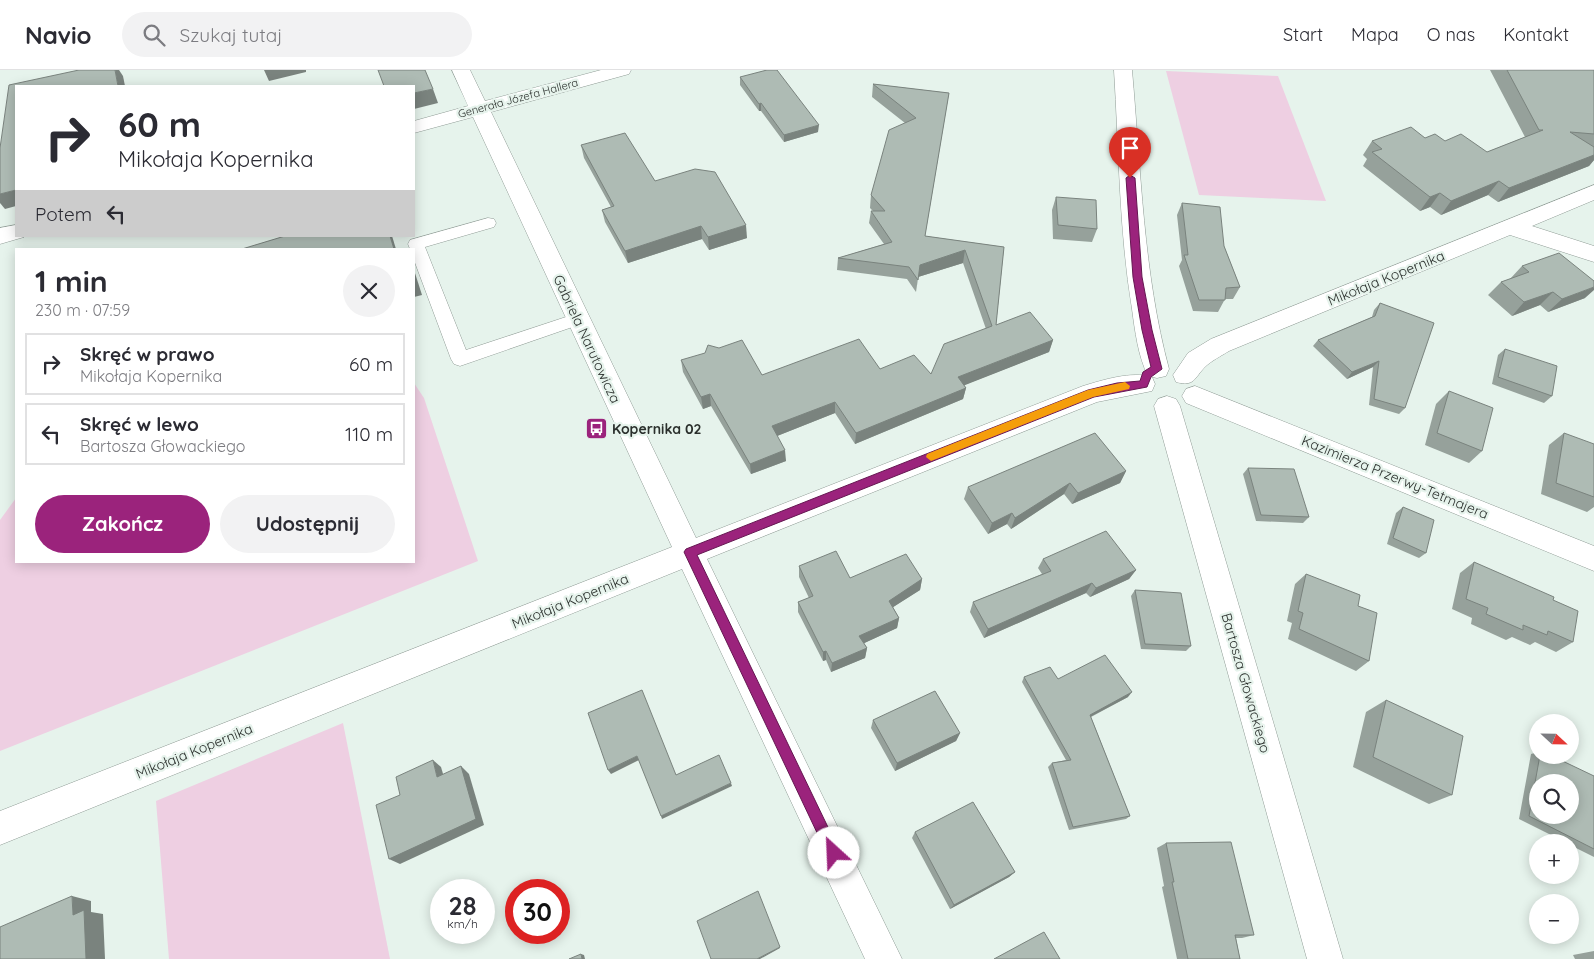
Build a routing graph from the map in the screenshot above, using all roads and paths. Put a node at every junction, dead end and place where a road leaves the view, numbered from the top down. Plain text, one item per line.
1 (461, 70) edge
2 (622, 70) edge
3 (1123, 70) edge
4 (480, 109) junction
5 (415, 127) edge
6 (1594, 192) edge
7 (488, 223) dead end
8 (1511, 227) junction
9 (15, 232) edge
10 (0, 236) edge
11 (1594, 254) edge
12 (578, 319) junction
13 (1150, 377) junction
14 (1190, 385) junction
15 (1167, 406) junction
16 (690, 552) junction
17 (1594, 560) edge
18 (0, 828) edge
19 (884, 959) edge
20 (1325, 959) edge

1 - 4 street, Gabriela Narutowicza
2 - 4 street, Generała Józefa Hallera
3 - 13 street
4 - 5 street, Generała Józefa Hallera
4 - 12 street, Gabriela Narutowicza
6 - 8 street, Mikołaja Kopernika
7 - 12 lane
8 - 11 street
8 - 14 street, Mikołaja Kopernika
9 - 10 street
12 - 16 street, Gabriela Narutowicza
13 - 14 street
13 - 15 street
13 - 16 street, Mikołaja Kopernika
14 - 15 street
14 - 17 street, Kazimierza Przerwy-Tetmajera
15 - 20 street, Bartosza Głowackiego
16 - 18 street, Mikołaja Kopernika
16 - 19 street, Gabriela Narutowicza

